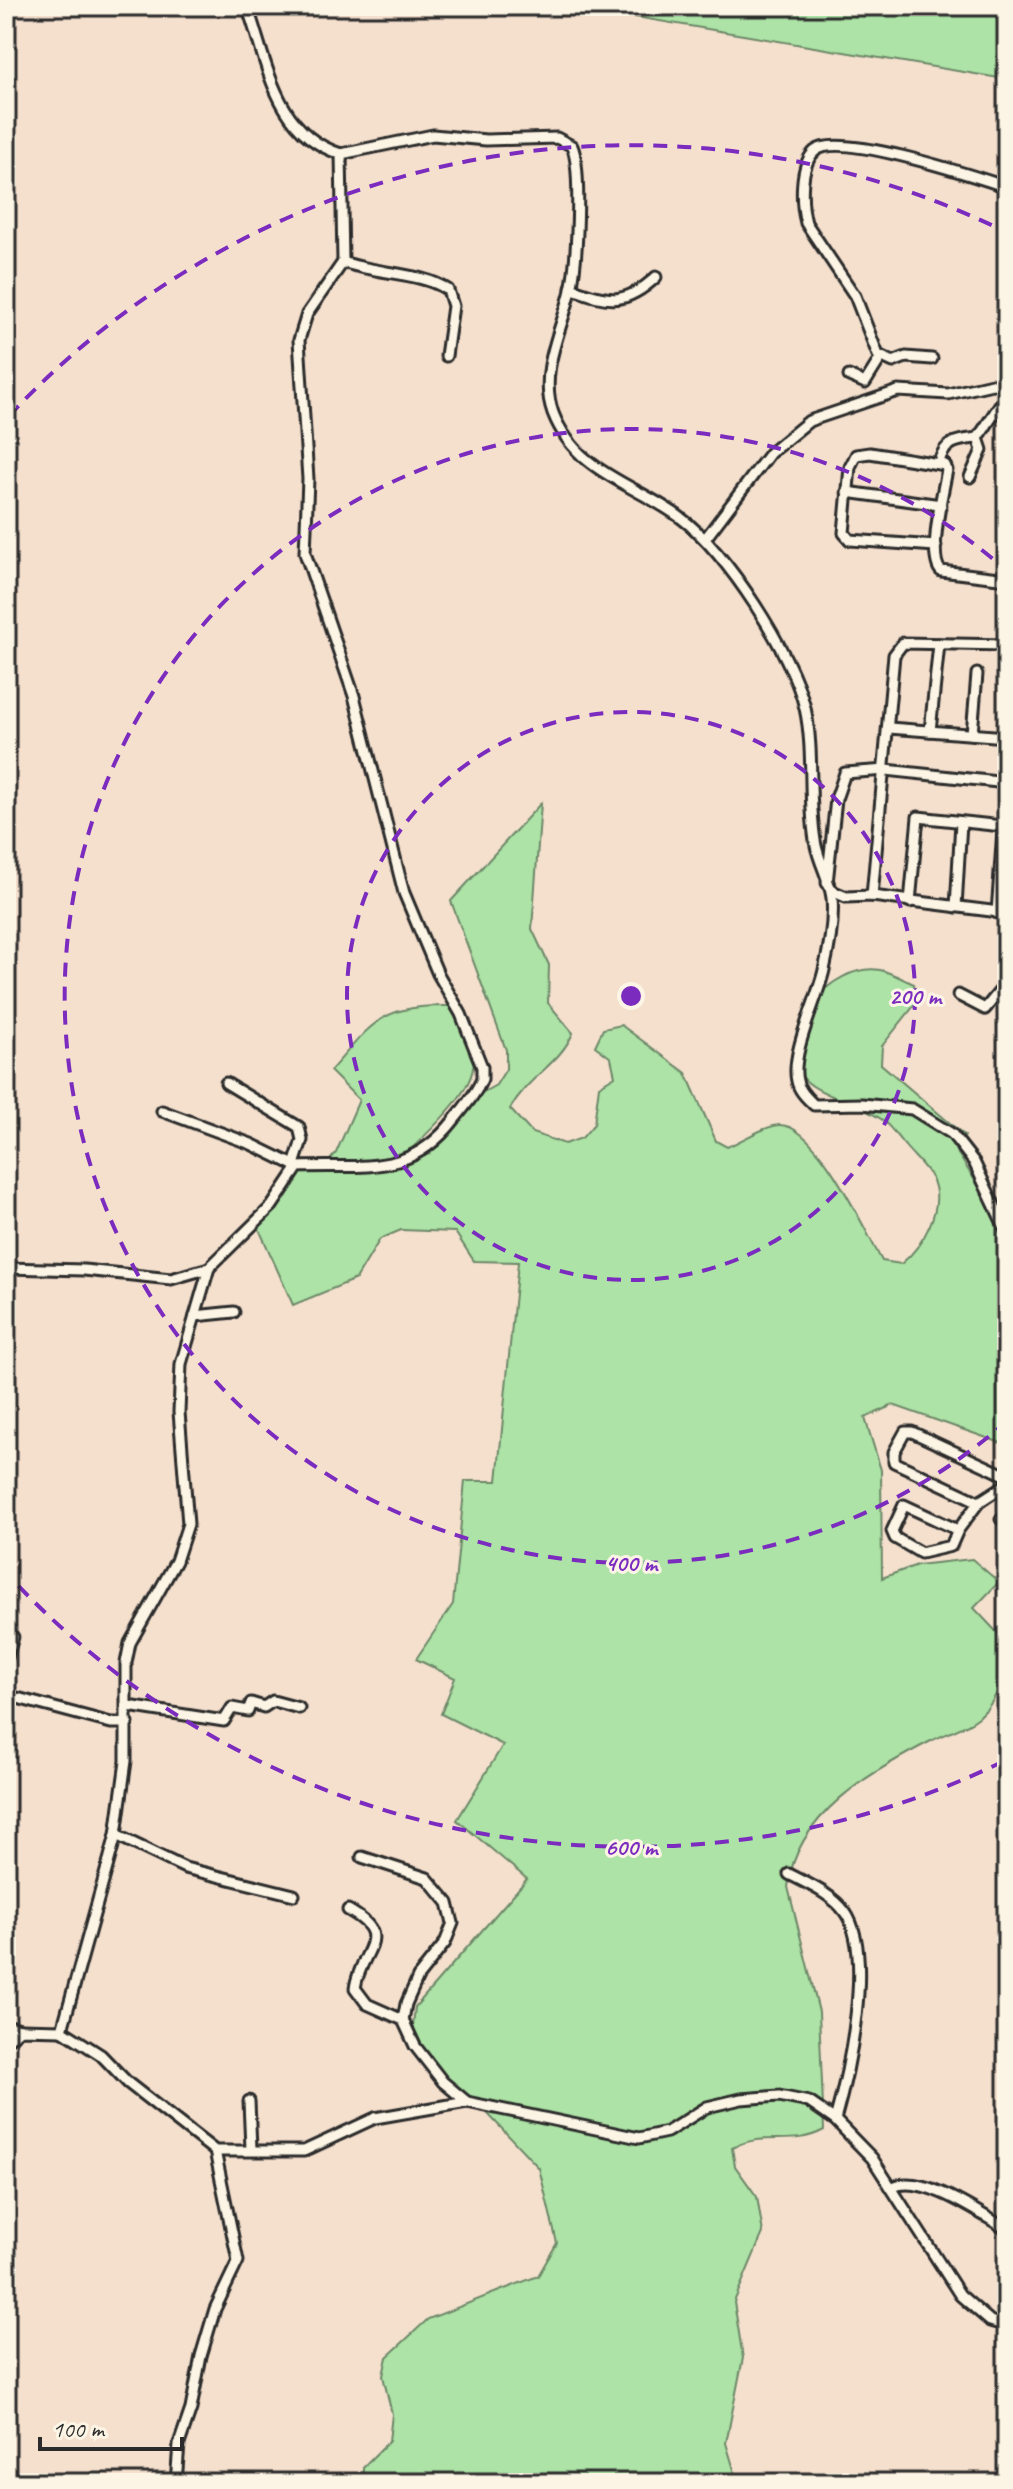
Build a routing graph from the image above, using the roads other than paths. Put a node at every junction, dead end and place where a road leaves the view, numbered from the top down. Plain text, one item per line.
1 (247, 6) edge
2 (341, 154) junction
3 (1007, 187) edge
4 (343, 262) junction
5 (656, 277) dead end
6 (571, 288) junction
7 (446, 356) dead end
8 (880, 359) junction
9 (932, 359) dead end
10 (849, 376) dead end
11 (1007, 386) edge
12 (1007, 394) edge
13 (978, 438) junction
14 (939, 462) junction
15 (970, 477) dead end
16 (847, 492) junction
17 (941, 505) junction
18 (705, 539) junction
19 (936, 546) junction
20 (1007, 579) edge
21 (939, 644) junction
22 (1007, 645) edge
23 (977, 674) dead end
24 (889, 728) junction
25 (930, 731) junction
26 (972, 734) junction
27 (1007, 737) edge
28 (886, 770) junction
29 (1007, 775) edge
30 (1007, 783) edge
31 (961, 822) junction
32 (1002, 826) junction
33 (827, 883) junction
34 (872, 896) junction
35 (910, 902) junction
36 (956, 907) junction
37 (1002, 913) edge
38 (1005, 991) edge
39 (958, 995) dead end
40 (226, 1083) dead end
41 (162, 1111) dead end
42 (296, 1166) junction
43 (1007, 1232) edge
44 (6, 1268) edge
45 (209, 1268) junction
46 (234, 1312) dead end
47 (195, 1316) junction
48 (1007, 1476) edge
49 (1007, 1484) edge
50 (979, 1502) junction
51 (958, 1530) junction
52 (13, 1637) dead end
53 (6, 1661) edge
54 (6, 1695) edge
55 (128, 1706) junction
56 (299, 1708) dead end
57 (128, 1723) junction
58 (116, 1835) junction
59 (362, 1857) dead end
60 (789, 1874) dead end
61 (294, 1895) dead end
62 (348, 1910) dead end
63 (403, 2020) junction
64 (6, 2025) edge
65 (20, 2029) junction
66 (62, 2030) junction
67 (6, 2041) edge
68 (249, 2101) dead end
69 (467, 2102) junction
70 (835, 2120) junction
71 (251, 2149) junction
72 (215, 2151) junction
73 (893, 2187) junction
74 (1005, 2228) dead end
75 (1007, 2326) edge
76 (176, 2483) edge

1 - 2 street
2 - 4 street
2 - 6 street
3 - 8 street
4 - 7 street
4 - 42 street
5 - 6 street
6 - 18 street
8 - 9 street
8 - 10 street
11 - 18 street
12 - 13 street
13 - 14 street
13 - 15 street
14 - 16 street
14 - 17 street
16 - 17 street
16 - 19 street
17 - 19 street
18 - 33 street
19 - 20 street
21 - 22 street
21 - 24 street
21 - 25 street
23 - 26 street
24 - 25 street
24 - 28 street
25 - 26 street
26 - 27 street
28 - 30 street
28 - 33 street
28 - 34 street
29 - 30 street
30 - 32 street
31 - 32 street
31 - 35 street
31 - 36 street
32 - 37 street
33 - 34 street
33 - 43 street
34 - 35 street
35 - 36 street
36 - 37 street
38 - 39 street
40 - 42 street
41 - 42 street
42 - 45 street
44 - 45 street
45 - 47 street
46 - 47 street
47 - 55 street
48 - 50 street
49 - 50 street
50 - 51 street
51 - 51 street
52 - 53 street
54 - 57 street
55 - 56 street
55 - 57 street
57 - 58 street
58 - 61 street
58 - 66 street
59 - 63 street
60 - 70 street
62 - 63 street
63 - 69 street
64 - 65 street
65 - 66 street
65 - 67 street
66 - 72 street
68 - 71 street
69 - 70 street
69 - 71 street
70 - 73 street
71 - 72 street
72 - 76 street
73 - 74 street
73 - 75 street

